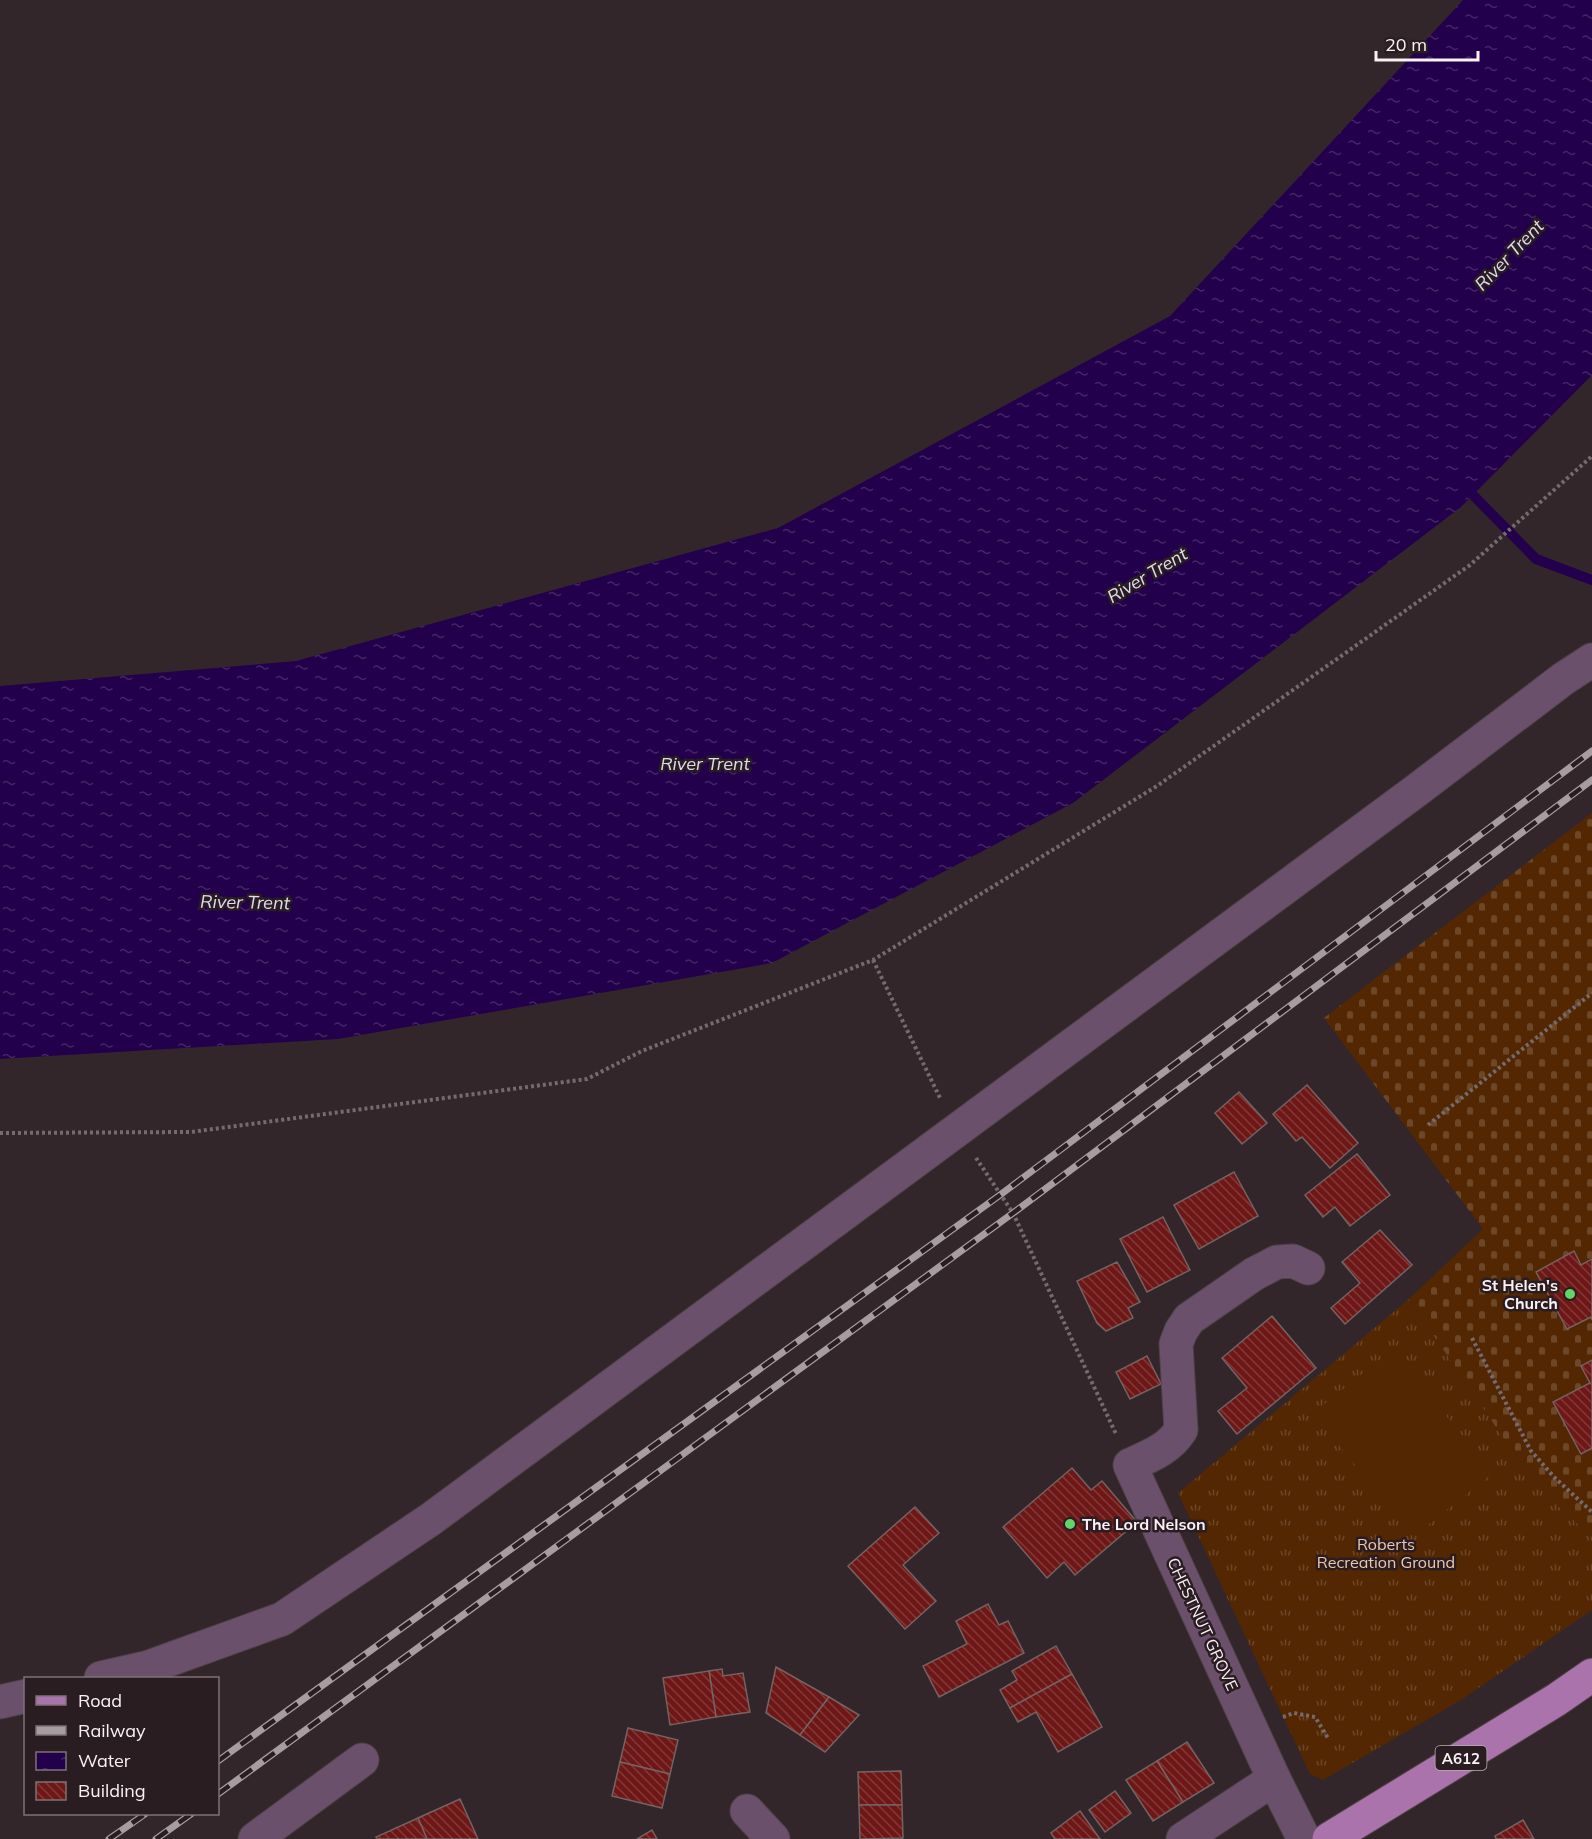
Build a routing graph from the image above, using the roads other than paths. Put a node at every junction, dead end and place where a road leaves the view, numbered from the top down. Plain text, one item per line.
1 (1592, 660) edge
2 (1308, 1268) dead end
3 (1592, 1675) edge
4 (105, 1677) edge
5 (24, 1696) edge
6 (0, 1702) edge
7 (363, 1760) dead end
8 (1274, 1779) junction
9 (747, 1811) dead end
10 (255, 1839) edge
11 (773, 1839) edge
12 (1183, 1839) edge
13 (1304, 1839) edge
14 (1329, 1839) edge

1 - 4 street
2 - 8 street, CHESTNUT GROVE
3 - 14 main road, A612
5 - 6 street
7 - 10 street
8 - 12 street
8 - 13 street, CHESTNUT GROVE
9 - 11 street

